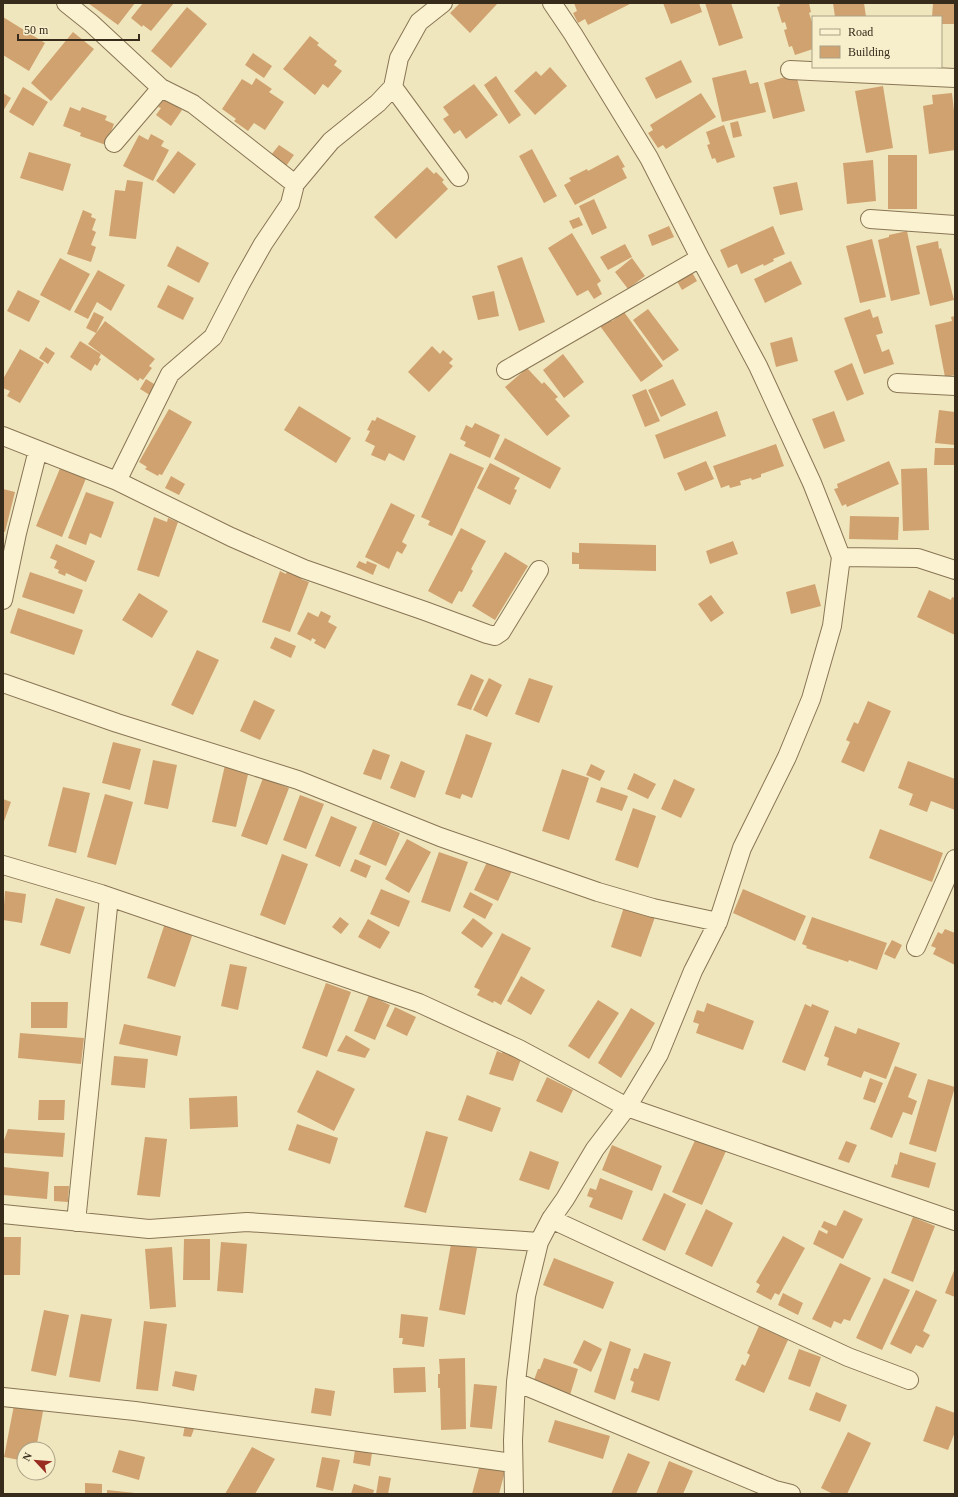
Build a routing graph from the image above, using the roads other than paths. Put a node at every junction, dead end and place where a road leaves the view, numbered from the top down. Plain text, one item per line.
1 (66, 3) edge
2 (443, 3) edge
3 (552, 3) edge
4 (790, 70) dead end
5 (955, 78) edge
6 (393, 87) junction
7 (161, 88) junction
8 (114, 143) dead end
9 (459, 177) dead end
10 (296, 184) junction
11 (870, 219) dead end
12 (955, 225) edge
13 (700, 258) junction
14 (506, 370) dead end
15 (896, 383) dead end
16 (955, 386) edge
17 (3, 436) edge
18 (38, 450) junction
19 (117, 482) junction
20 (841, 557) junction
21 (539, 570) dead end
22 (955, 570) edge
23 (3, 600) edge
24 (3, 683) edge
25 (955, 859) edge
26 (3, 865) edge
27 (109, 897) junction
28 (718, 922) junction
29 (916, 946) dead end
30 (627, 1107) junction
31 (3, 1214) edge
32 (551, 1219) junction
33 (955, 1221) edge
34 (76, 1222) junction
35 (539, 1242) junction
36 (909, 1380) dead end
37 (516, 1382) junction
38 (3, 1397) edge
39 (513, 1463) junction
40 (514, 1494) edge
41 (791, 1494) edge

1 - 7 street
2 - 6 street
3 - 13 street
4 - 5 street
6 - 9 street
6 - 10 street
7 - 8 street
7 - 10 street
10 - 19 street
11 - 12 street
13 - 14 street
13 - 20 street
15 - 16 street
17 - 18 street
18 - 19 street
18 - 23 street
19 - 21 street
20 - 22 street
20 - 28 street
24 - 28 street
25 - 29 street
26 - 27 street
27 - 30 street
27 - 34 street
28 - 30 street
30 - 32 street
30 - 33 street
31 - 34 street
32 - 35 street
32 - 36 street
34 - 35 street
35 - 37 street
37 - 39 street
37 - 41 street
38 - 39 street
39 - 40 street

